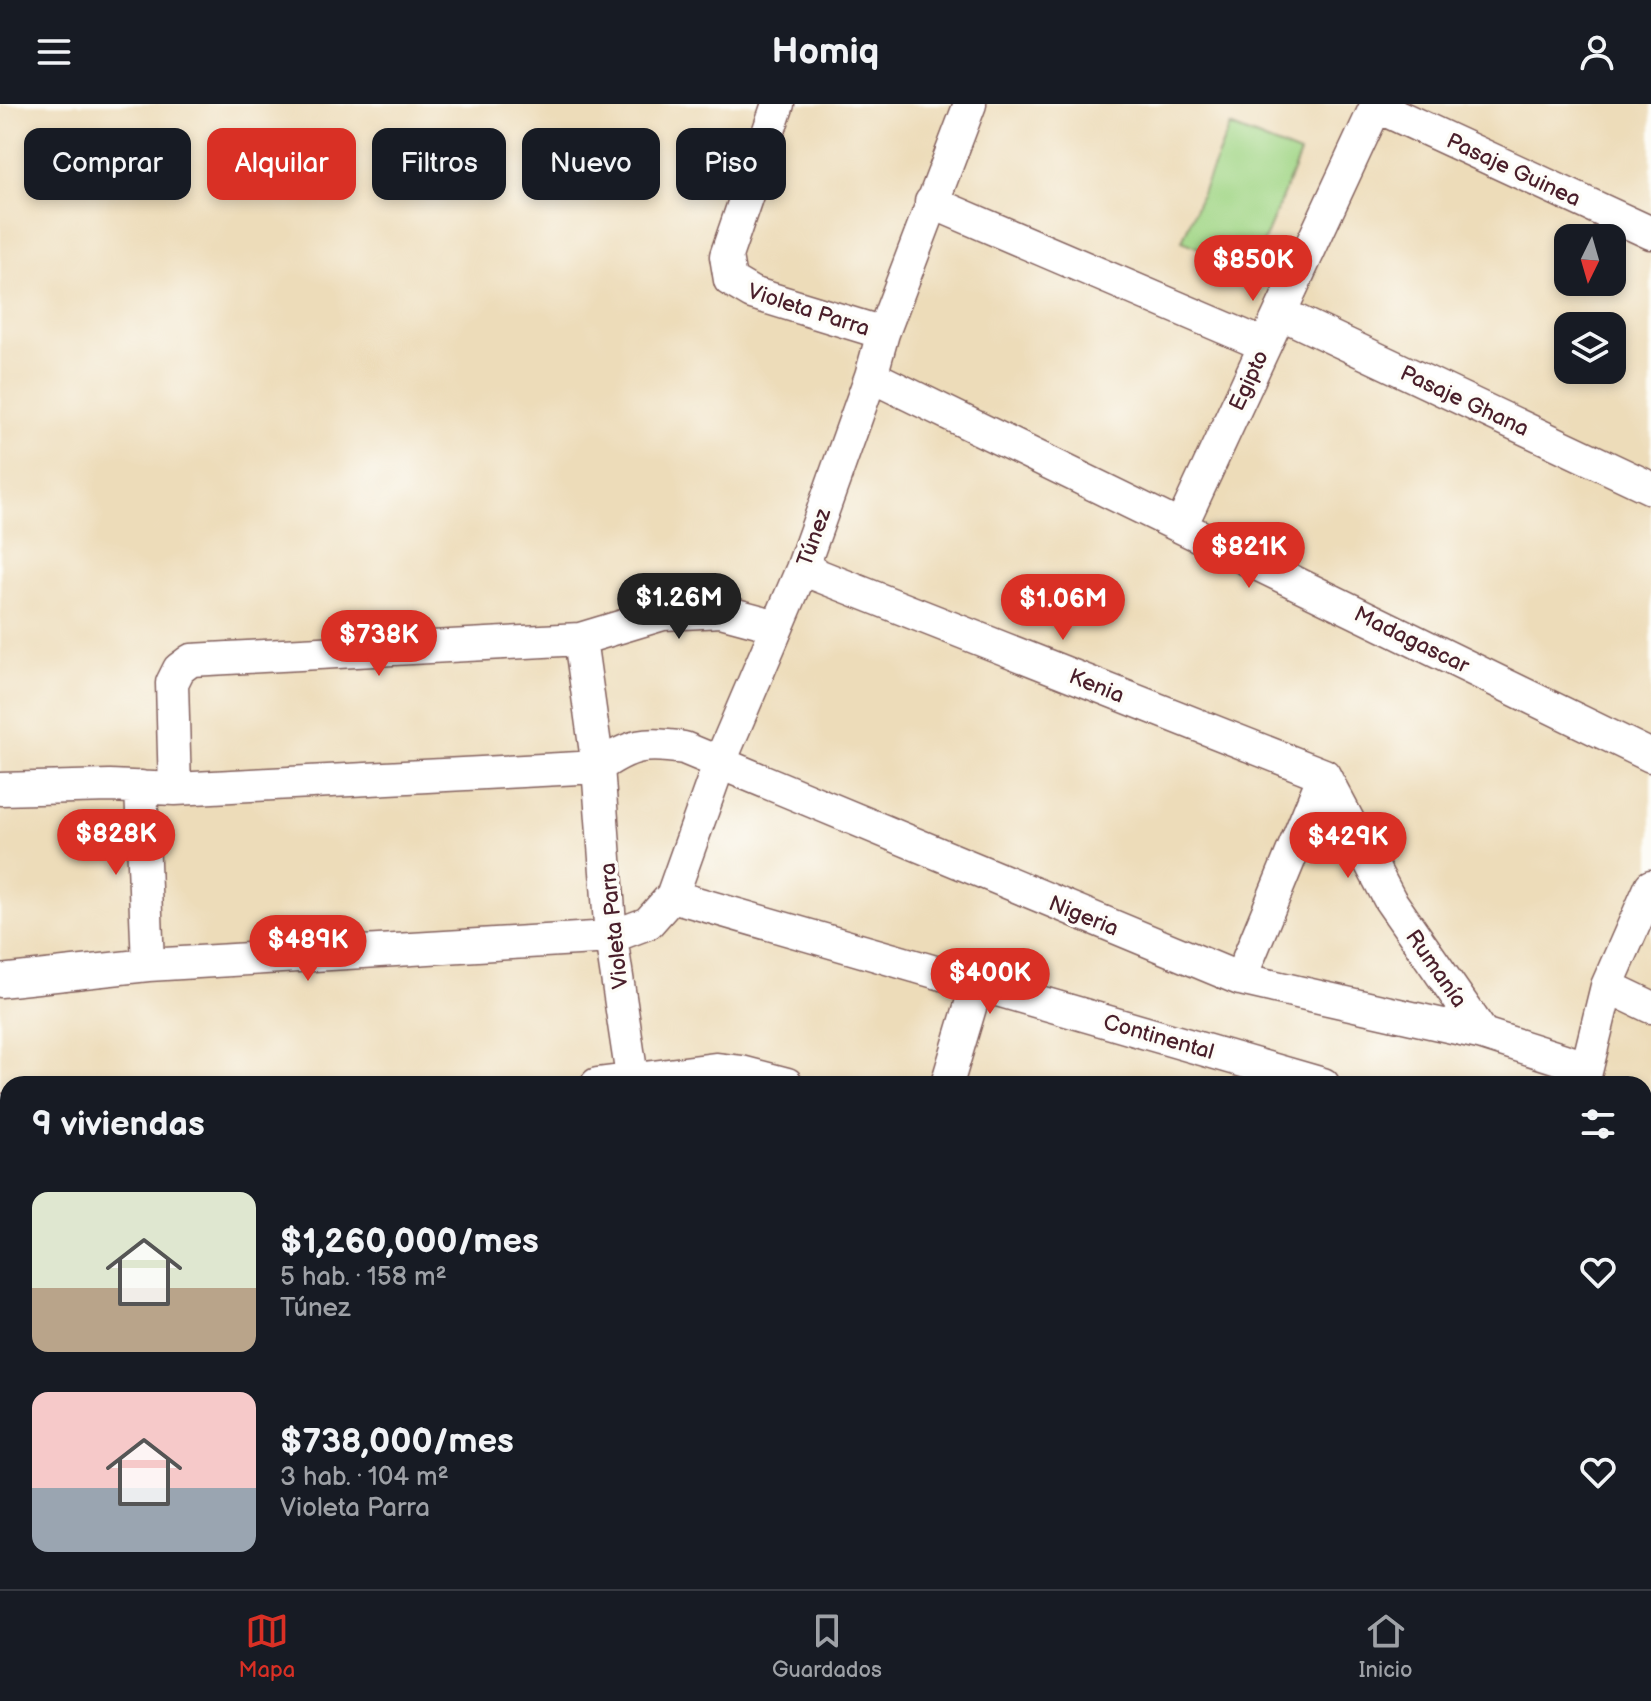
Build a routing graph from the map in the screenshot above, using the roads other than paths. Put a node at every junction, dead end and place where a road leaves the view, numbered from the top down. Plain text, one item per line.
1 (778, 104) edge
2 (970, 104) edge
3 (1377, 105) edge
4 (931, 202) junction
5 (1651, 233) edge
6 (1280, 313) junction
7 (883, 333) junction
8 (1265, 345) junction
9 (871, 376) junction
10 (1651, 488) edge
11 (1181, 526) junction
12 (802, 569) junction
13 (777, 626) junction
14 (580, 639) junction
15 (1651, 756) edge
16 (719, 764) junction
17 (598, 767) junction
18 (1314, 771) junction
19 (141, 787) junction
20 (0, 789) edge
21 (175, 789) junction
22 (1651, 886) edge
23 (672, 896) junction
24 (611, 937) junction
25 (148, 965) junction
26 (1240, 979) junction
27 (0, 981) edge
28 (977, 984) junction
29 (1607, 986) junction
30 (1651, 1007) edge
31 (1483, 1034) junction
32 (1584, 1075) edge
33 (632, 1076) edge
34 (671, 1076) edge
35 (756, 1076) edge
36 (949, 1076) edge
37 (1295, 1076) edge

1 - 7 street, Violeta Parra
2 - 4 street, Túnez
3 - 5 street, Pasaje Guinea
3 - 6 street, Egipto
4 - 7 street, Túnez
4 - 8 street
6 - 8 street, Egipto
6 - 10 street, Pasaje Ghana
7 - 9 street, Túnez
8 - 11 street, Egipto
9 - 11 street, Madagascar
9 - 12 street, Túnez
11 - 15 street, Madagascar
12 - 13 street, Túnez
12 - 18 street, Kenia
13 - 14 street
13 - 16 street, Túnez
14 - 17 street, Violeta Parra
14 - 21 street
16 - 17 street, Nigeria
16 - 23 street, Túnez
16 - 26 street, Nigeria
17 - 21 street
17 - 24 street, Violeta Parra
18 - 26 street
18 - 31 street, Rumanía
19 - 20 street
19 - 21 street
19 - 25 street
22 - 29 street
23 - 24 street, Túnez
23 - 28 street, Continental
24 - 25 street, Túnez
24 - 33 street, Violeta Parra
25 - 27 street, Túnez
26 - 31 street, Nigeria
28 - 36 street
28 - 37 street, Continental
29 - 30 street
29 - 32 street
31 - 32 street, Nigeria
34 - 35 street

